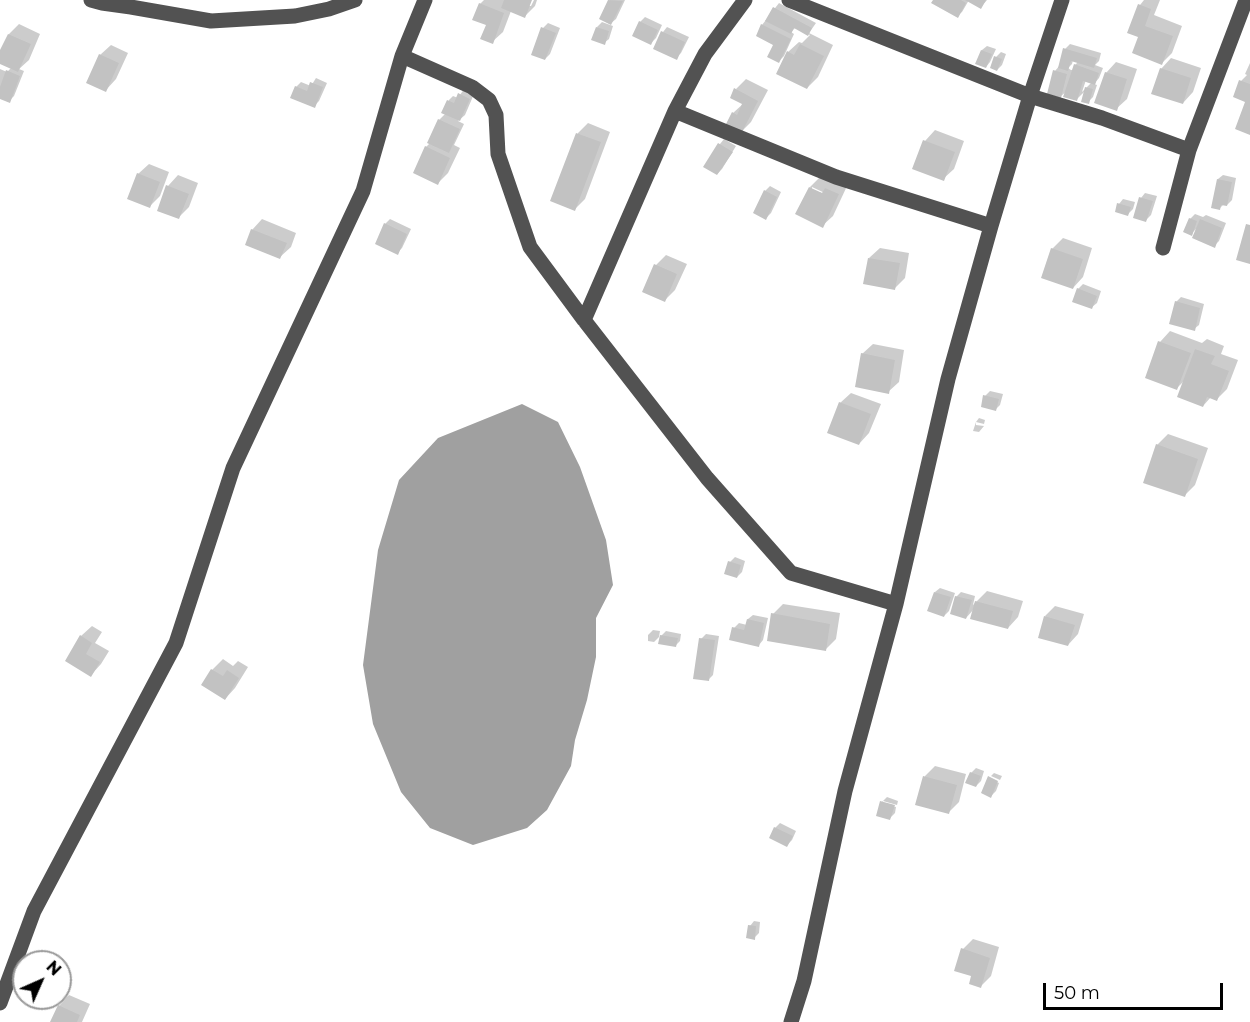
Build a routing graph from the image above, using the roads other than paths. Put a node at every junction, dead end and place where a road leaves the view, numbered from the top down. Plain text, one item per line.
1 (91, 0) edge
2 (355, 0) edge
3 (425, 0) edge
4 (745, 0) edge
5 (789, 0) edge
6 (1062, 0) edge
7 (1246, 0) edge
8 (402, 56) junction
9 (1030, 96) junction
10 (675, 111) junction
11 (1190, 150) junction
12 (991, 226) junction
13 (1163, 248) dead end
14 (584, 320) junction
15 (896, 604) junction
16 (0, 1003) edge
17 (791, 1022) edge

1 - 2 street
3 - 8 street
4 - 10 street
5 - 9 street
6 - 9 street
7 - 11 street
8 - 14 street
8 - 16 street
9 - 11 street
9 - 12 street
10 - 12 street
10 - 14 street
11 - 13 street
12 - 15 street
14 - 15 street
15 - 17 street

